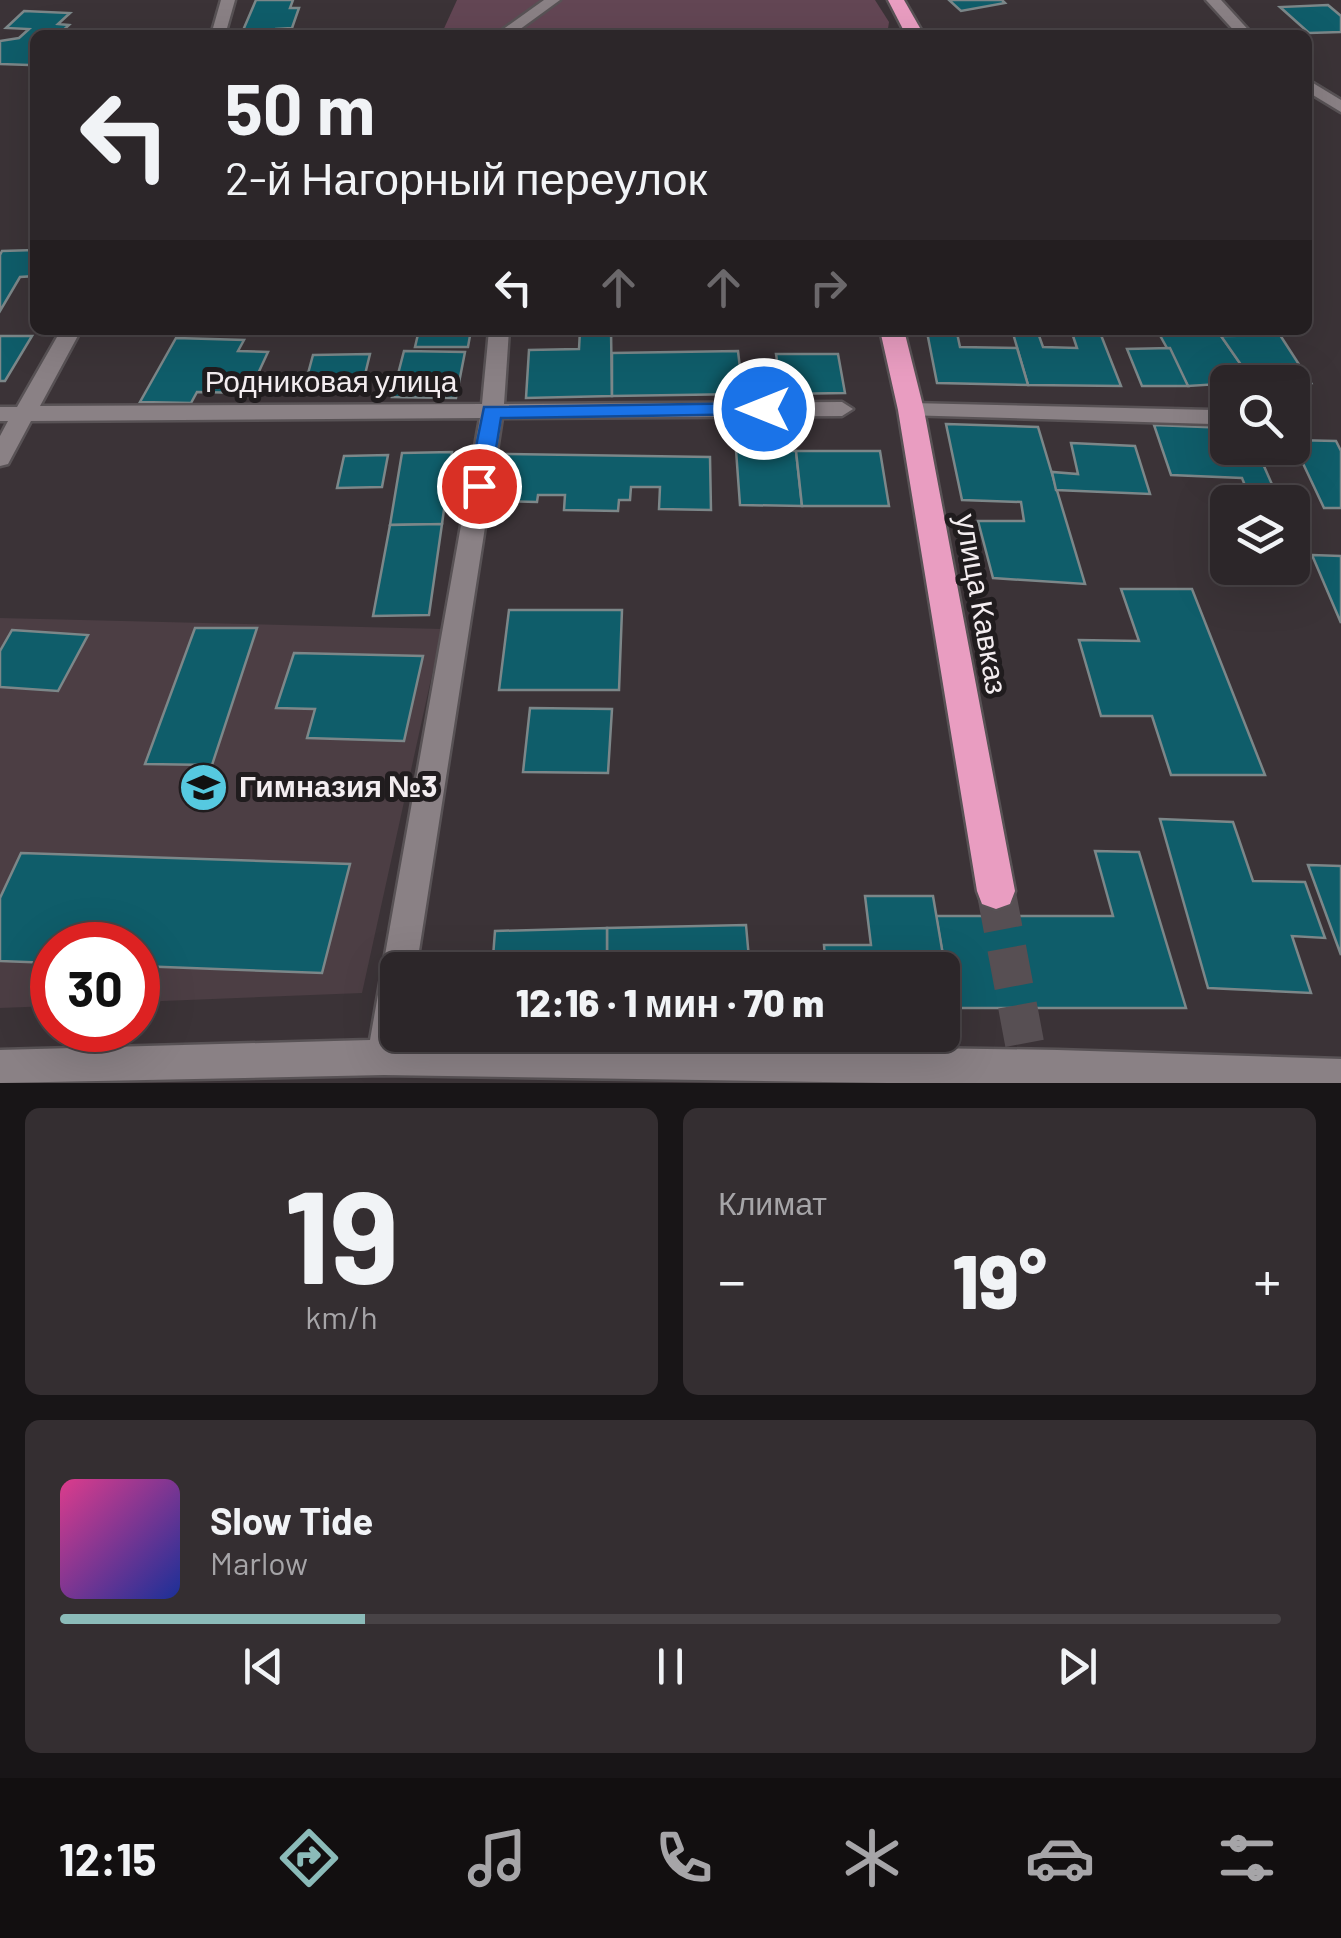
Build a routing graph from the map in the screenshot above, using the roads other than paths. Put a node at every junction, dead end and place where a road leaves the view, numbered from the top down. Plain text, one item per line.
1 (228, 0) edge
2 (553, 0) edge
3 (896, 0) edge
4 (1213, 0) edge
5 (219, 30) edge
6 (509, 30) edge
7 (912, 30) edge
8 (1241, 30) edge
9 (1312, 88) edge
10 (1341, 108) edge
11 (70, 335) edge
12 (85, 335) edge
13 (500, 335) edge
14 (893, 335) edge
15 (57, 364) junction
16 (842, 409) dead end
17 (912, 410) junction
18 (492, 412) junction
19 (10, 414) edge
20 (1210, 417) edge
21 (0, 458) edge
22 (996, 891) tunnel mouth
23 (402, 952) edge
24 (385, 1052) edge
25 (384, 1056) junction
26 (0, 1068) edge
27 (1060, 1075) edge
28 (1341, 1077) edge

1 - 5 street
2 - 6 street
3 - 7 highway
4 - 8 street
9 - 10 street
11 - 15 street
12 - 15 street
13 - 18 street
14 - 17 highway, улица Кавказ
15 - 19 street
16 - 18 street, Родниковая улица
17 - 20 street
17 - 22 highway, улица Кавказ
18 - 19 street, Родниковая улица
18 - 23 street
19 - 21 street
24 - 25 street
25 - 26 street
25 - 27 street
27 - 28 street

